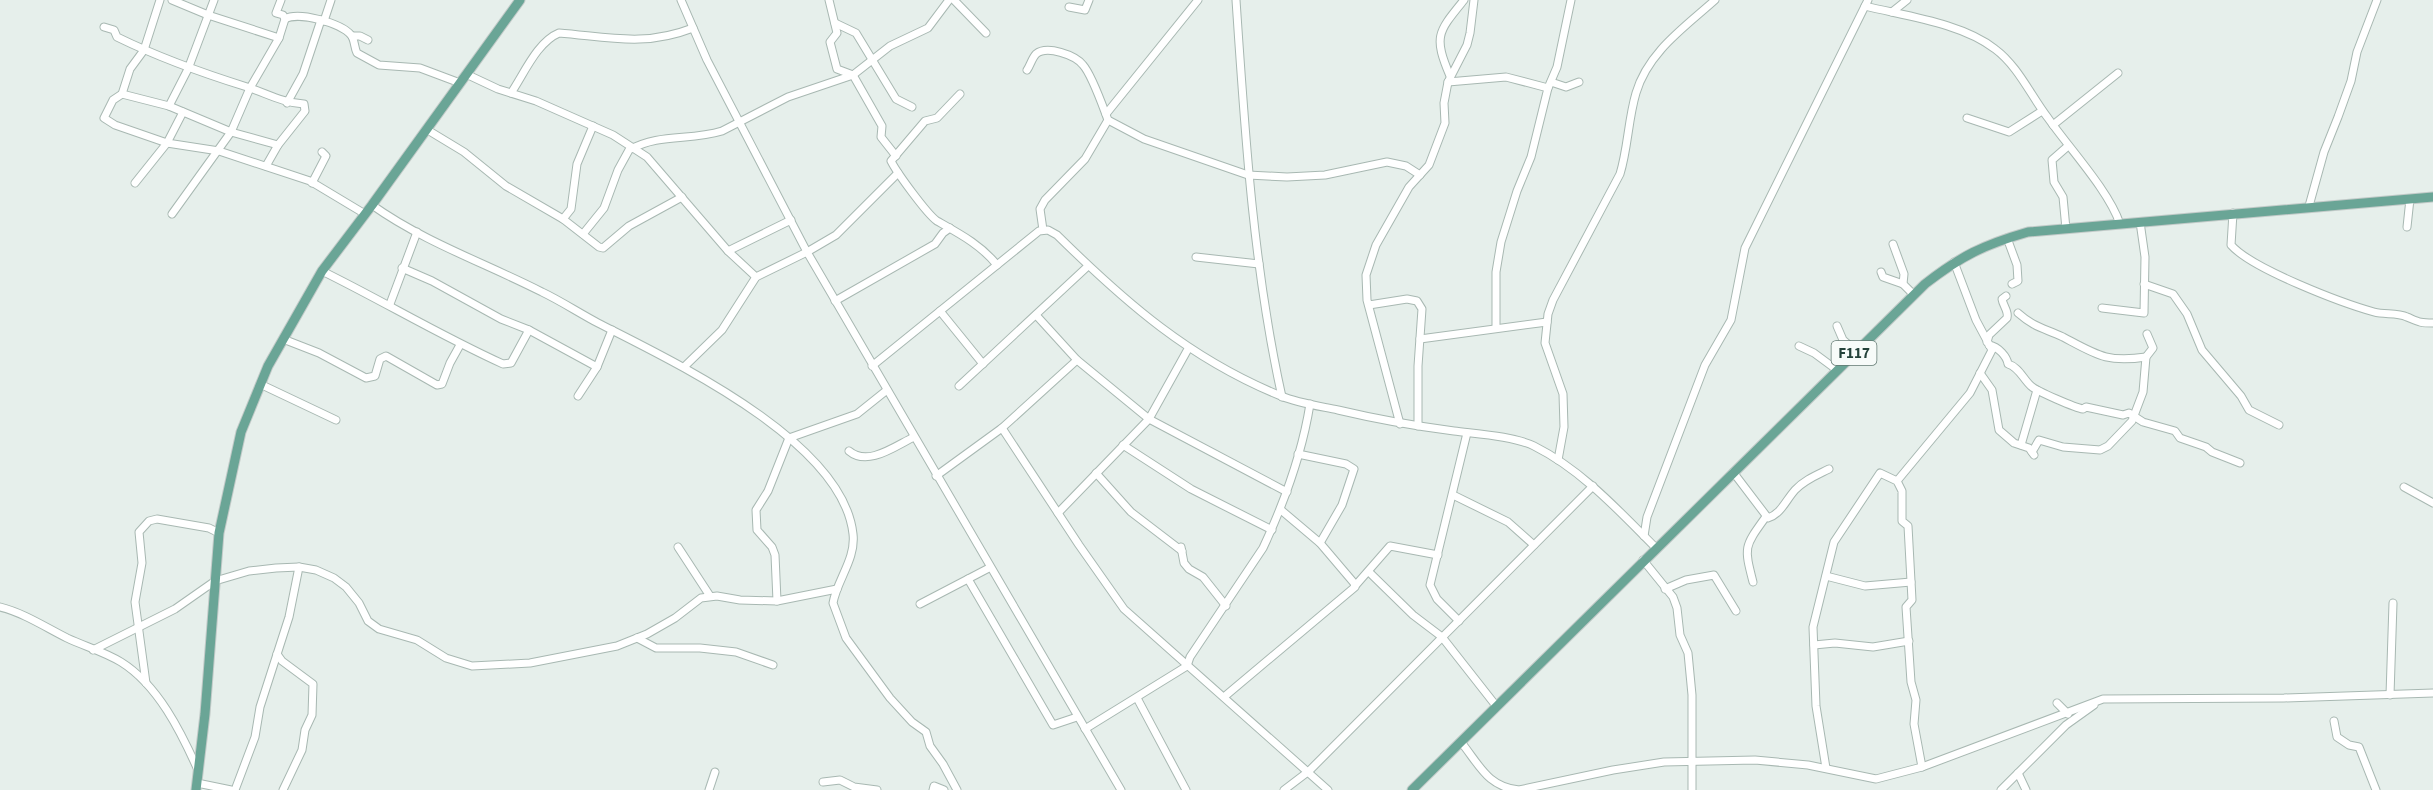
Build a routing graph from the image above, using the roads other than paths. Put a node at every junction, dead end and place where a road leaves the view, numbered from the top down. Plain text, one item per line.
1 (160, 0) edge
2 (172, 0) edge
3 (214, 0) edge
4 (280, 0) edge
5 (331, 0) edge
6 (519, 0) edge
7 (681, 0) edge
8 (829, 0) edge
9 (954, 0) edge
10 (1089, 0) edge
11 (1198, 0) edge
12 (1236, 0) edge
13 (1464, 0) edge
14 (1474, 0) edge
15 (1571, 0) edge
16 (1715, 0) edge
17 (1907, 0) edge
18 (2377, 0) edge
19 (946, 1) edge
20 (1867, 3) edge
21 (1069, 7) dead end
22 (1892, 12) junction
23 (208, 15) junction
24 (286, 16) junction
25 (322, 21) junction
26 (835, 23) junction
27 (104, 27) dead end
28 (693, 28) junction
29 (986, 33) dead end
30 (352, 36) junction
31 (279, 38) junction
32 (368, 40) dead end
33 (144, 50) junction
34 (871, 59) junction
35 (188, 69) junction
36 (1027, 70) dead end
37 (2118, 73) dead end
38 (466, 74) junction
39 (853, 75) junction
40 (1449, 79) junction
41 (1579, 82) dead end
42 (460, 83) junction
43 (1550, 85) junction
44 (250, 88) junction
45 (511, 93) junction
46 (122, 94) junction
47 (960, 94) dead end
48 (287, 103) junction
49 (169, 106) junction
50 (912, 107) dead end
51 (2042, 111) junction
52 (183, 112) junction
53 (1107, 117) junction
54 (1967, 118) dead end
55 (740, 123) junction
56 (2053, 125) junction
57 (593, 126) junction
58 (426, 129) junction
59 (231, 132) junction
60 (646, 142) junction
61 (167, 143) junction
62 (278, 145) junction
63 (2068, 146) junction
64 (633, 148) junction
65 (219, 152) junction
66 (322, 152) dead end
67 (896, 156) junction
68 (647, 157) junction
69 (266, 166) junction
70 (898, 173) junction
71 (1248, 175) junction
72 (1420, 175) junction
73 (135, 183) dead end
74 (312, 183) junction
75 (682, 197) junction
76 (2433, 197) edge
77 (2410, 199) junction
78 (372, 205) junction
79 (2309, 206) junction
80 (2233, 213) junction
81 (172, 214) dead end
82 (365, 214) junction
83 (563, 219) junction
84 (791, 220) junction
85 (2120, 224) junction
86 (2408, 226) dead end
87 (2140, 227) junction
88 (950, 228) junction
89 (2066, 229) junction
90 (1043, 230) junction
91 (417, 232) junction
92 (583, 234) junction
93 (2007, 238) junction
94 (1893, 244) dead end
95 (728, 251) junction
96 (807, 252) junction
97 (1196, 257) dead end
98 (1954, 262) junction
99 (1259, 264) junction
100 (997, 265) junction
101 (1088, 266) junction
102 (402, 268) junction
103 (322, 271) junction
104 (1881, 272) dead end
105 (756, 277) junction
106 (1903, 284) junction
107 (2012, 284) dead end
108 (2144, 284) junction
109 (1914, 295) junction
110 (2006, 296) dead end
111 (835, 301) junction
112 (390, 304) junction
113 (1369, 306) junction
114 (2102, 308) dead end
115 (940, 312) junction
116 (2018, 314) dead end
117 (1036, 315) junction
118 (1546, 322) junction
119 (2433, 323) edge
120 (1837, 326) dead end
121 (1496, 327) junction
122 (529, 330) junction
123 (612, 330) junction
124 (2147, 334) dead end
125 (283, 339) junction
126 (1420, 339) junction
127 (1988, 344) junction
128 (460, 345) junction
129 (1799, 346) dead end
130 (1188, 349) junction
131 (1856, 351) junction
132 (2146, 357) junction
133 (1077, 360) junction
134 (983, 364) junction
135 (872, 366) junction
136 (597, 367) junction
137 (684, 368) junction
138 (1837, 370) junction
139 (1980, 373) junction
140 (260, 384) junction
141 (959, 386) dead end
142 (887, 390) junction
143 (2037, 390) junction
144 (578, 396) dead end
145 (1282, 397) junction
146 (1310, 404) junction
147 (2133, 417) junction
148 (1149, 419) junction
149 (336, 420) dead end
150 (1400, 424) junction
151 (2279, 425) dead end
152 (1418, 426) junction
153 (1002, 428) junction
154 (1467, 433) junction
155 (914, 437) junction
156 (789, 438) junction
157 (2022, 445) junction
158 (1123, 446) junction
159 (849, 451) dead end
160 (1298, 454) junction
161 (1558, 460) junction
162 (2240, 464) dead end
163 (1829, 469) dead end
164 (1733, 472) junction
165 (1096, 473) junction
166 (936, 476) junction
167 (1897, 480) junction
168 (1593, 486) junction
169 (2404, 487) dead end
170 (1287, 492) junction
171 (1453, 495) junction
172 (2433, 503) edge
173 (1281, 510) junction
174 (1058, 513) junction
175 (1765, 518) junction
176 (1272, 530) junction
177 (219, 533) junction
178 (1644, 536) junction
179 (1320, 543) junction
180 (1534, 545) junction
181 (678, 547) dead end
182 (1656, 548) junction
183 (1438, 555) junction
184 (1643, 560) junction
185 (299, 567) junction
186 (989, 568) junction
187 (1369, 572) junction
188 (1826, 576) junction
189 (968, 579) junction
190 (215, 581) junction
191 (1753, 582) dead end
192 (1911, 582) junction
193 (1355, 586) junction
194 (837, 589) junction
195 (1665, 589) junction
196 (710, 596) junction
197 (777, 601) junction
198 (2393, 603) dead end
199 (920, 604) dead end
200 (1226, 606) junction
201 (0, 607) edge
202 (1736, 611) dead end
203 (1459, 621) junction
204 (137, 627) junction
205 (1442, 637) junction
206 (637, 638) junction
207 (1909, 641) junction
208 (1814, 645) junction
209 (93, 650) junction
210 (277, 654) junction
211 (773, 665) dead end
212 (1187, 666) junction
213 (146, 685) junction
214 (2433, 693) edge
215 (2390, 695) junction
216 (1224, 697) junction
217 (1137, 698) junction
218 (2103, 699) junction
219 (2057, 703) dead end
220 (1497, 707) junction
221 (2067, 712) junction
222 (1077, 717) junction
223 (2072, 721) junction
224 (2334, 721) dead end
225 (1085, 729) junction
226 (1461, 742) junction
227 (1691, 762) junction
228 (1922, 766) junction
229 (1826, 768) junction
230 (198, 770) junction
231 (715, 771) dead end
232 (1309, 771) junction
233 (2018, 773) junction
234 (823, 782) dead end
235 (196, 786) edge
236 (233, 790) edge
237 (283, 790) edge
238 (709, 790) edge
239 (877, 790) edge
240 (933, 790) edge
241 (945, 790) edge
242 (957, 790) edge
243 (1121, 790) edge
244 (1186, 790) edge
245 (1284, 790) edge
246 (1328, 790) edge
247 (1412, 790) edge
248 (1692, 790) edge
249 (2001, 790) edge
250 (2026, 790) edge
251 (2376, 790) edge

1 - 33 street
2 - 23 street
3 - 23 street
4 - 24 street
5 - 25 street
6 - 38 main road
7 - 28 street
8 - 26 street
9 - 29 street
10 - 21 street
11 - 53 street
12 - 71 street
13 - 40 street
14 - 40 street
15 - 43 street
16 - 118 street
17 - 22 street
18 - 79 street
19 - 34 street
20 - 22 street
20 - 178 street
22 - 51 street
23 - 31 street
23 - 35 street
24 - 25 street
24 - 31 street
25 - 30 street
25 - 48 street
26 - 34 street
26 - 39 street
27 - 33 street
28 - 45 street
28 - 55 street
30 - 32 street
30 - 42 street
31 - 44 street
33 - 35 street
33 - 46 street
34 - 39 street
34 - 50 street
35 - 44 street
35 - 49 street
36 - 53 street
37 - 56 street
38 - 42 main road
38 - 45 street
39 - 55 street
39 - 67 street
40 - 43 street
40 - 72 street
41 - 43 street
42 - 58 main road
43 - 121 street
44 - 48 street
44 - 59 street
45 - 57 street
46 - 49 street
46 - 61 street
47 - 67 street
48 - 62 street
49 - 52 street
51 - 54 street
51 - 56 street
52 - 59 street
52 - 61 street
53 - 71 street
53 - 90 street
55 - 60 street
55 - 84 street
56 - 63 street
57 - 64 street
57 - 83 street
58 - 78 main road
58 - 83 street
59 - 62 street
59 - 65 street
60 - 64 street
60 - 68 street
61 - 65 street
61 - 73 street
62 - 69 street
63 - 85 street
63 - 89 street
64 - 68 street
64 - 92 street
65 - 69 street
65 - 81 street
66 - 74 street
67 - 70 street
68 - 75 street
69 - 74 street
70 - 88 street
70 - 96 street
71 - 72 street
71 - 99 street
72 - 113 street
74 - 82 street
75 - 92 street
75 - 95 street
76 - 77 main road, F117
77 - 79 main road, F117
77 - 86 street
78 - 82 main road
78 - 91 street
79 - 80 main road, F117
80 - 87 main road, F117
80 - 119 street
82 - 103 main road
83 - 92 street
84 - 95 street
84 - 96 street
85 - 87 main road, F117
85 - 89 main road, F117
87 - 108 street
88 - 100 street
88 - 111 street
89 - 93 main road, F117
90 - 100 street
90 - 101 street
91 - 102 street
91 - 123 street
93 - 98 main road, F117
93 - 107 street
94 - 106 street
95 - 105 street
96 - 105 street
96 - 111 street
97 - 99 street
98 - 109 main road, F117
98 - 127 street
99 - 145 street
100 - 115 street
101 - 117 street
101 - 130 street
102 - 112 street
102 - 122 street
103 - 112 street
103 - 125 main road
104 - 106 street
105 - 137 street
106 - 109 street
108 - 114 street
108 - 151 street
109 - 131 main road, F117
110 - 127 street
111 - 135 street
112 - 128 street
113 - 126 street
113 - 150 street
115 - 134 street
115 - 135 street
116 - 132 street
117 - 133 street
117 - 134 street
118 - 121 street
118 - 161 street
120 - 131 street
121 - 126 street
122 - 128 street
122 - 136 street
123 - 136 street
123 - 137 street
124 - 132 street
125 - 128 street
125 - 140 main road
126 - 152 street
127 - 139 street
127 - 143 street
129 - 138 street
130 - 145 street
130 - 148 street
131 - 138 main road, F117
132 - 147 street
133 - 148 street
133 - 153 street
134 - 141 street
135 - 142 street
136 - 144 street
137 - 156 street
138 - 164 main road, F117
139 - 157 street
139 - 167 street
140 - 149 street
140 - 177 main road
142 - 155 street
142 - 156 street
143 - 147 street
143 - 157 street
145 - 146 street
146 - 150 street
146 - 160 street
147 - 157 street
147 - 162 street
148 - 158 street
148 - 170 street
150 - 152 street
152 - 154 street
153 - 166 street
153 - 174 street
154 - 161 street
154 - 171 street
155 - 159 street
155 - 166 street
156 - 194 street
156 - 197 street
158 - 165 street
158 - 176 street
160 - 170 street
160 - 179 street
161 - 168 street
163 - 175 street
164 - 175 street
164 - 182 main road, F117
165 - 174 street
165 - 200 street
166 - 186 street
167 - 188 street
167 - 192 street
168 - 178 street
168 - 180 street
169 - 172 street
170 - 173 street
171 - 180 street
171 - 183 street
173 - 176 street
173 - 179 street
174 - 212 street
175 - 191 street
176 - 200 street
177 - 190 main road
177 - 204 street
178 - 182 street
179 - 193 street
180 - 203 street
181 - 196 street
182 - 184 main road, F117
183 - 187 street
183 - 203 street
184 - 195 street
184 - 220 main road, F117
185 - 190 street
185 - 206 street
185 - 210 street
186 - 189 street
186 - 222 street
187 - 193 street
187 - 205 street
188 - 192 street
188 - 208 street
189 - 199 street
189 - 222 street
190 - 204 street
190 - 230 main road
192 - 207 street
193 - 216 street
194 - 197 street
194 - 242 street
195 - 202 street
195 - 227 street
196 - 197 street
196 - 206 street
198 - 215 street
200 - 212 street
201 - 209 street
203 - 205 street
204 - 209 street
204 - 213 street
205 - 220 street
205 - 232 street
206 - 211 street
207 - 208 street
207 - 228 street
208 - 229 street
209 - 213 street
210 - 236 street
210 - 237 street
212 - 216 street
212 - 217 street
213 - 230 street
214 - 215 street
215 - 218 street
216 - 232 street
217 - 225 street
217 - 244 street
218 - 221 street
218 - 223 street
219 - 221 street
220 - 226 main road, F117
221 - 223 street
221 - 228 street
222 - 225 street
223 - 233 street
224 - 251 street
225 - 243 street
226 - 227 street
226 - 247 main road, F117
227 - 229 street
227 - 248 street
228 - 229 street
230 - 235 main road
231 - 238 street
232 - 245 street
232 - 246 street
233 - 249 street
233 - 250 street
234 - 239 street
235 - 236 street
240 - 241 street

